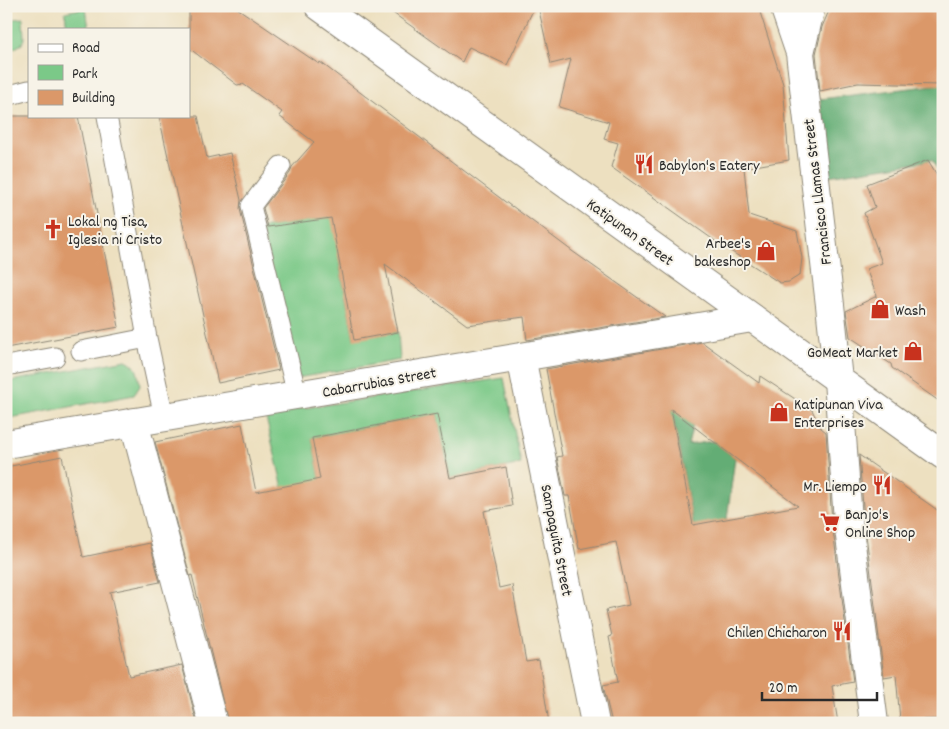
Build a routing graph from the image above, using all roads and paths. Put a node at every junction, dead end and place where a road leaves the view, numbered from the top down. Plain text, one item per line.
1 (318, 6) edge
2 (784, 6) edge
3 (811, 6) edge
4 (800, 53) junction
5 (28, 90) edge
6 (6, 96) edge
7 (107, 118) edge
8 (281, 166) dead end
9 (752, 318) junction
10 (147, 338) junction
11 (81, 351) dead end
12 (55, 357) dead end
13 (521, 357) junction
14 (6, 366) edge
15 (838, 380) junction
16 (297, 395) junction
17 (164, 417) junction
18 (134, 422) junction
19 (6, 444) edge
20 (943, 455) edge
21 (213, 723) edge
22 (595, 723) edge
23 (874, 723) edge

1 - 9 street, Katipunan Street
2 - 4 street, Francisco Llamas Street
3 - 4 street
4 - 15 street, Francisco Llamas Street
5 - 6 lane
7 - 10 lane
8 - 16 lane
9 - 13 street, Cabarrubias Street
9 - 15 street, Katipunan Street
10 - 11 lane
10 - 17 lane
12 - 14 lane
13 - 16 street, Cabarrubias Street
13 - 22 street, Sampaguita Street
15 - 20 street, Katipunan Street
15 - 23 street, Francisco Llamas Street
16 - 17 street, Cabarrubias Street
17 - 18 street, Cabarrubias Street
18 - 19 street, Cabarrubias Street
18 - 21 street

